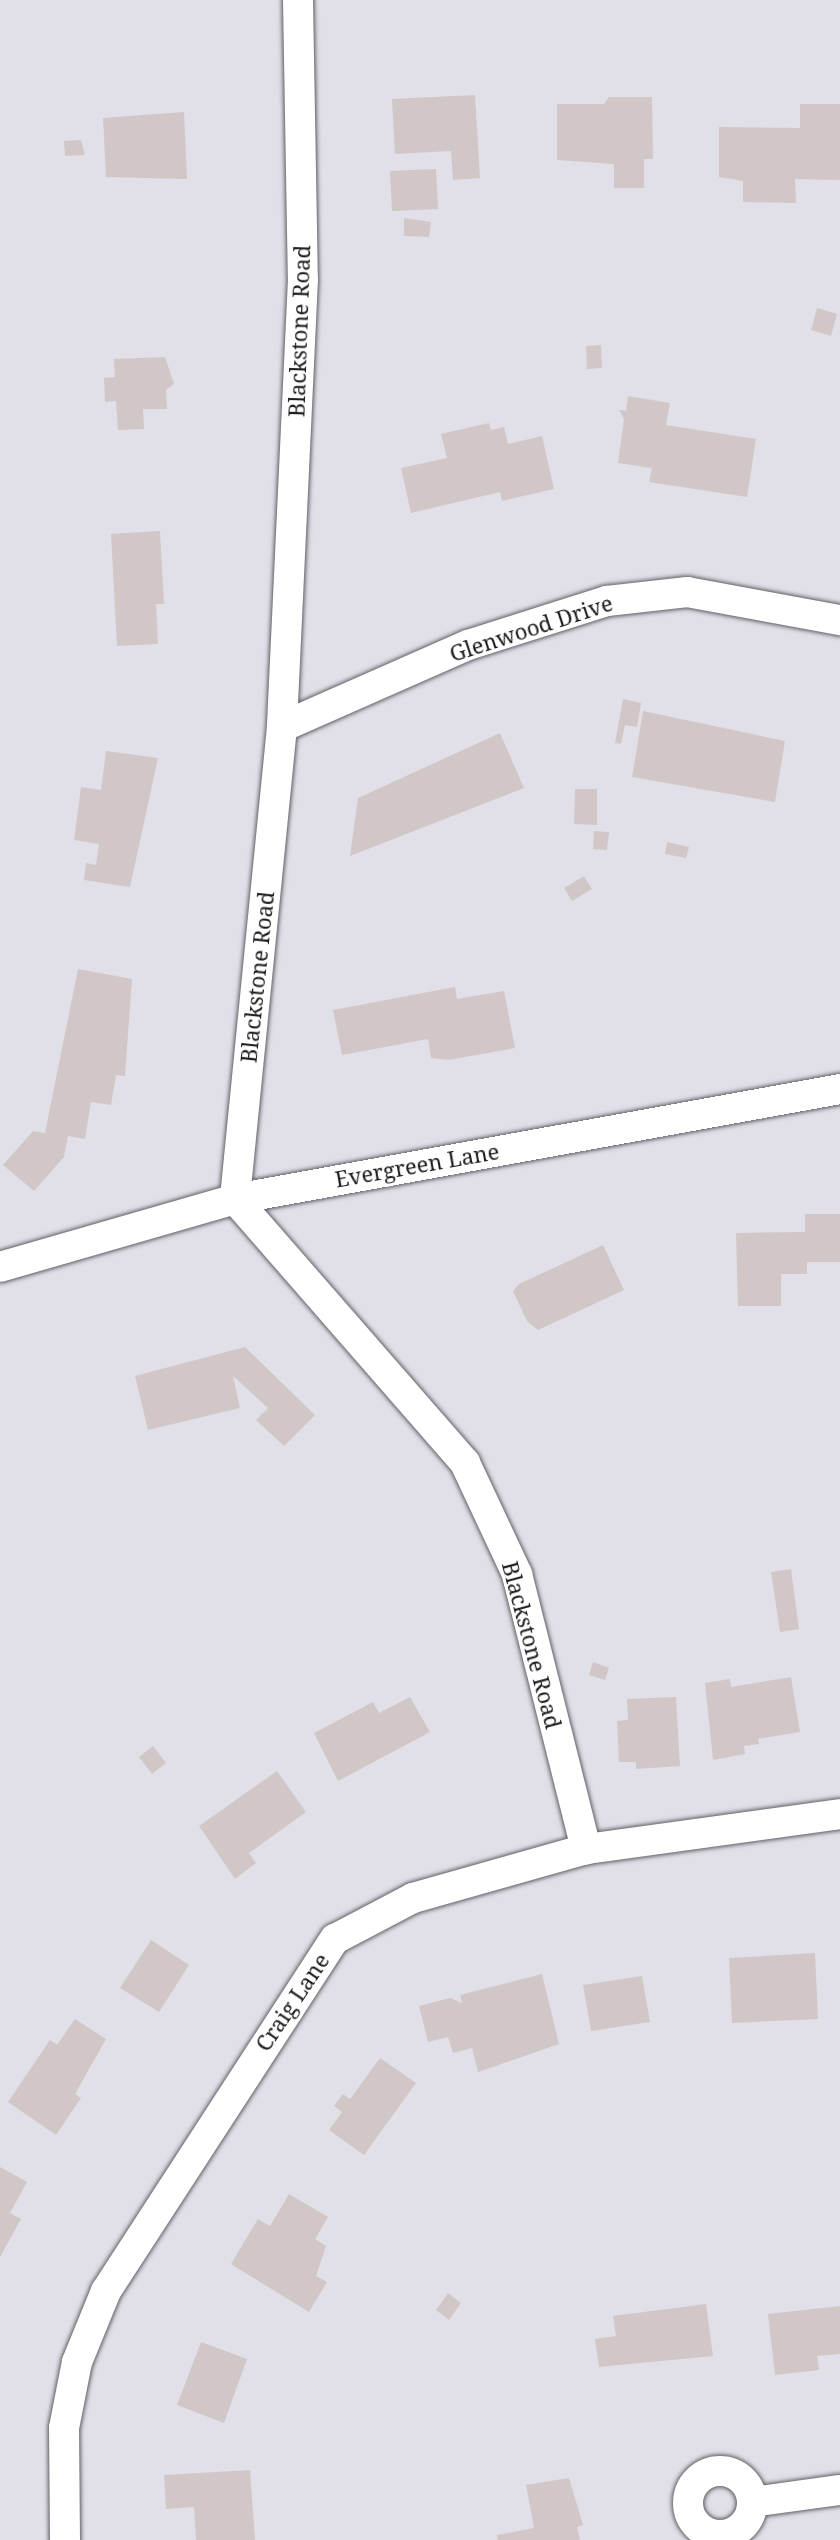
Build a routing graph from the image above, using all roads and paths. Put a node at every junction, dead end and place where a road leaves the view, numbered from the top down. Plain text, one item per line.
1 (298, 0) edge
2 (840, 620) edge
3 (282, 727) junction
4 (840, 1089) edge
5 (235, 1199) junction
6 (0, 1267) edge
7 (840, 1814) edge
8 (586, 1849) junction
9 (840, 2490) edge
10 (752, 2502) dead end
11 (65, 2540) edge

1 - 3 street, Blackstone Road
2 - 3 street, Glenwood Drive
3 - 5 street, Blackstone Road
4 - 5 street, Evergreen Lane
5 - 6 street, Evergreen Lane
5 - 8 street, Blackstone Road
7 - 8 street, Craig Lane
8 - 11 street, Craig Lane
9 - 10 street

